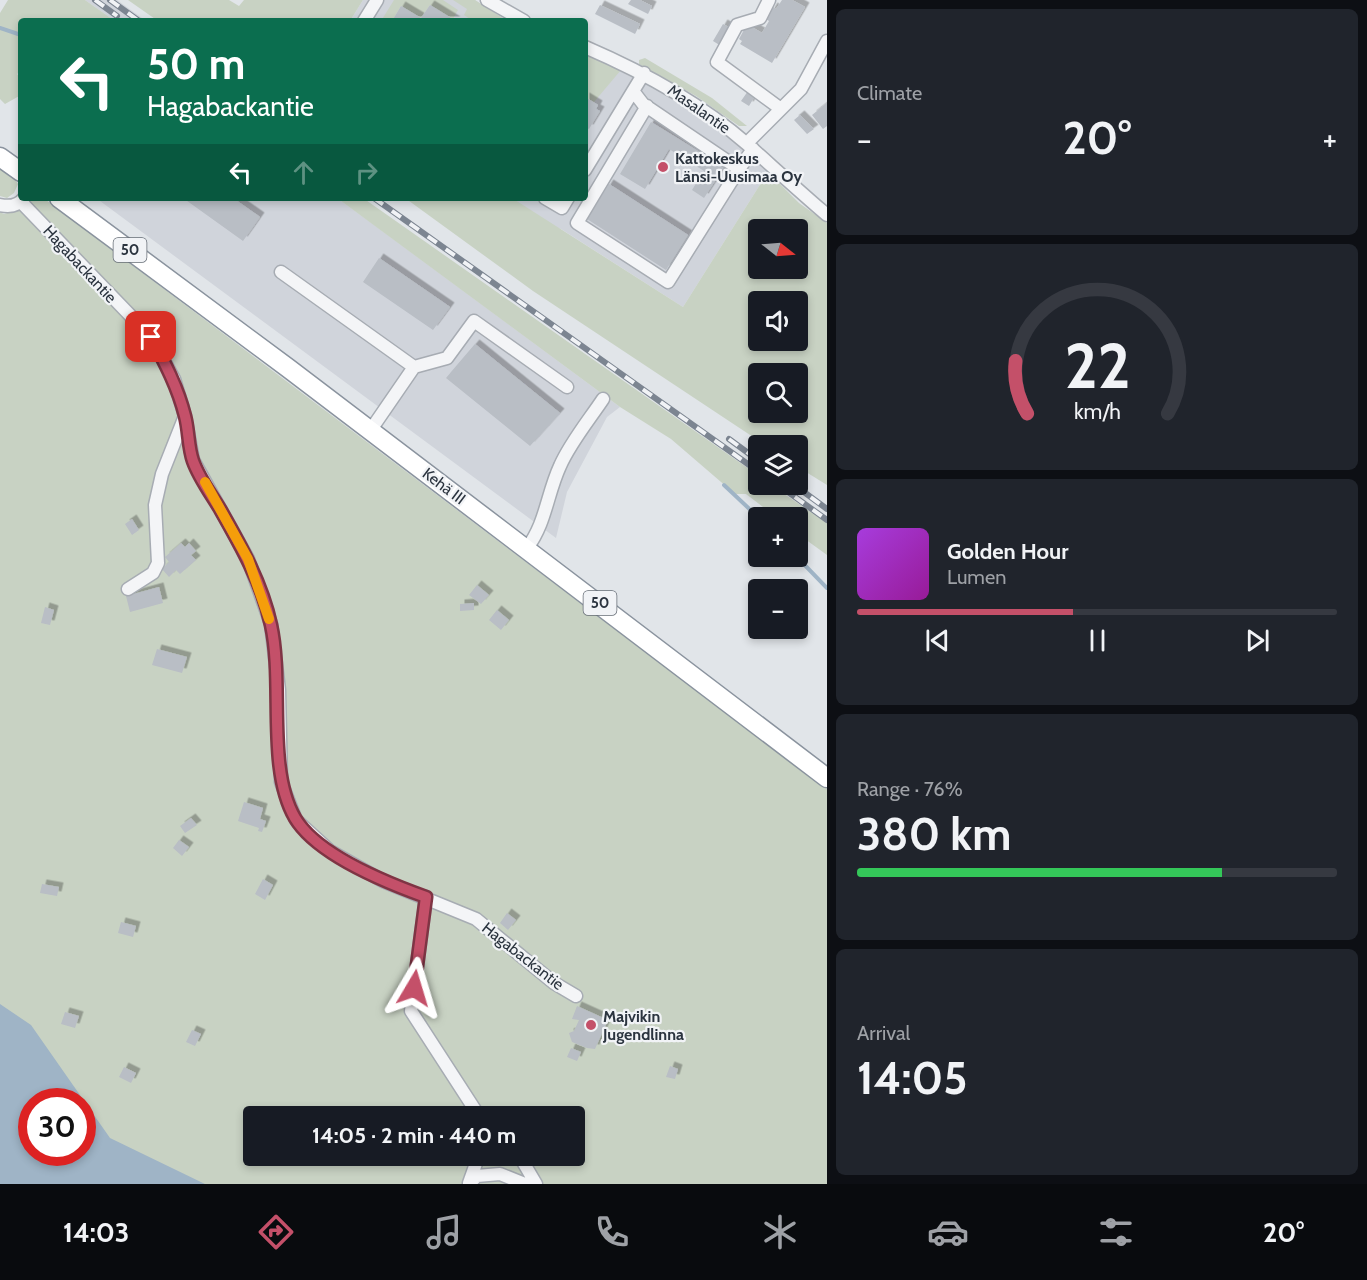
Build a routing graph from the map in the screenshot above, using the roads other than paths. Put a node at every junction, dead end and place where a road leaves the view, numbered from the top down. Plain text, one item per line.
1 (377, 0) edge
2 (487, 0) edge
3 (769, 0) edge
4 (366, 18) edge
5 (519, 18) edge
6 (827, 40) edge
7 (588, 48) edge
8 (644, 74) junction
9 (633, 92) junction
10 (647, 106) junction
11 (781, 109) junction
12 (750, 146) junction
13 (0, 157) edge
14 (588, 165) edge
15 (739, 169) junction
16 (18, 170) edge
17 (20, 201) edge
18 (23, 201) edge
19 (62, 201) edge
20 (550, 201) edge
21 (566, 201) edge
22 (0, 205) edge
23 (827, 214) edge
24 (282, 272) dead end
25 (414, 367) junction
26 (567, 387) dead end
27 (603, 399) dead end
28 (185, 416) junction
29 (370, 431) junction
30 (527, 548) junction
31 (128, 589) dead end
32 (827, 778) edge
33 (426, 897) junction
34 (576, 996) dead end
35 (473, 1106) edge
36 (475, 1166) edge
37 (525, 1166) edge
38 (469, 1184) edge
39 (525, 1184) edge
40 (536, 1184) edge

1 - 4 street
2 - 5 street
3 - 11 street
6 - 11 street
7 - 8 street, Masalantie
8 - 9 street
8 - 12 street, Masalantie
9 - 10 street
9 - 14 street
10 - 15 street
10 - 15 street
11 - 12 street
12 - 15 street
12 - 23 street, Masalantie
13 - 16 highway
17 - 22 street
18 - 28 street, Hagabackantie
19 - 29 highway, Kehä III / 50
20 - 21 street
24 - 25 street
25 - 26 street
25 - 29 street
27 - 30 street
28 - 31 street
28 - 33 street, Hagabackantie
29 - 30 highway, Kehä III / 50
30 - 32 highway, Kehä III / 50
33 - 34 street, Hagabackantie
33 - 35 street
36 - 38 street
37 - 40 street
38 - 39 street

